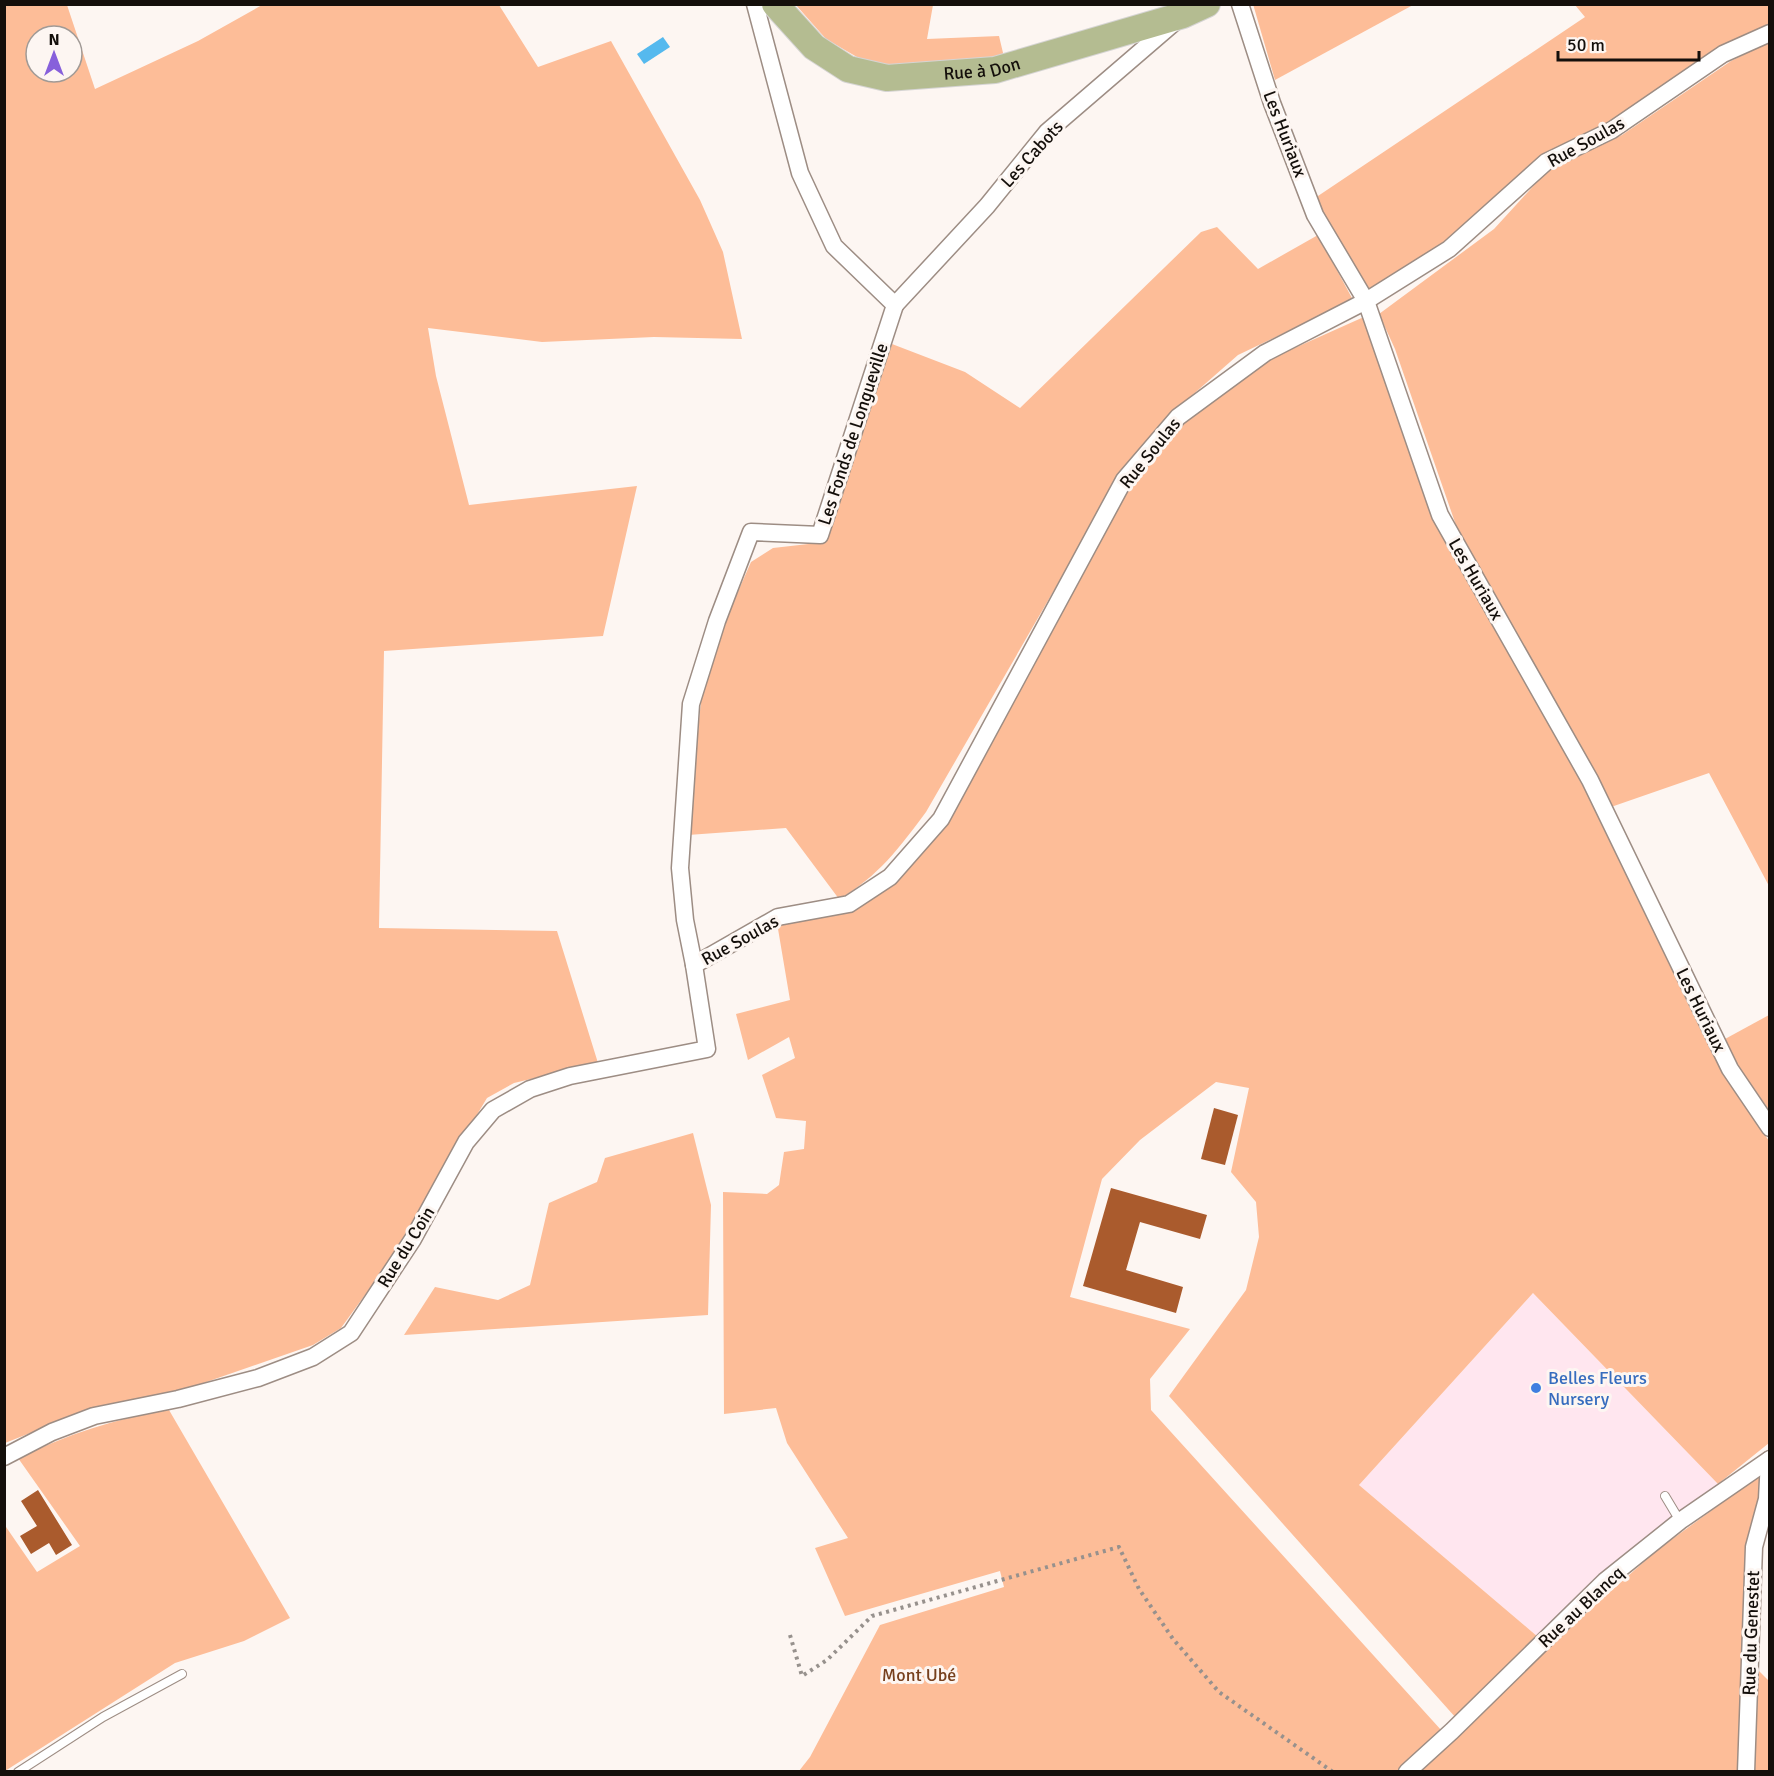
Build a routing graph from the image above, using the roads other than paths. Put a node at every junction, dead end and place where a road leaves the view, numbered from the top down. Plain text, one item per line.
1 (755, 4) edge
2 (775, 4) edge
3 (1207, 4) edge
4 (1240, 4) edge
5 (1183, 15) junction
6 (1770, 33) edge
7 (1366, 301) junction
8 (895, 305) junction
9 (694, 965) junction
10 (1770, 1128) edge
11 (4, 1457) edge
12 (1769, 1460) edge
13 (1665, 1496) dead end
14 (1680, 1521) junction
15 (182, 1674) dead end
16 (18, 1772) edge
17 (1407, 1772) edge
18 (1746, 1772) edge

1 - 8 street
2 - 5 main road, Rue à Don
3 - 5 main road, Rue à Don
4 - 7 street, Les Huriaux
5 - 8 street, Les Cabots
6 - 7 street, Rue Soulas
7 - 9 street, Rue Soulas
7 - 10 street, Les Huriaux
8 - 9 street, Les Fonds de Longueville
9 - 11 street, Rue du Coin
12 - 14 street, Rue au Blancq
12 - 18 street, Rue du Genestet
13 - 14 lane
14 - 17 street, Rue au Blancq
15 - 16 lane

